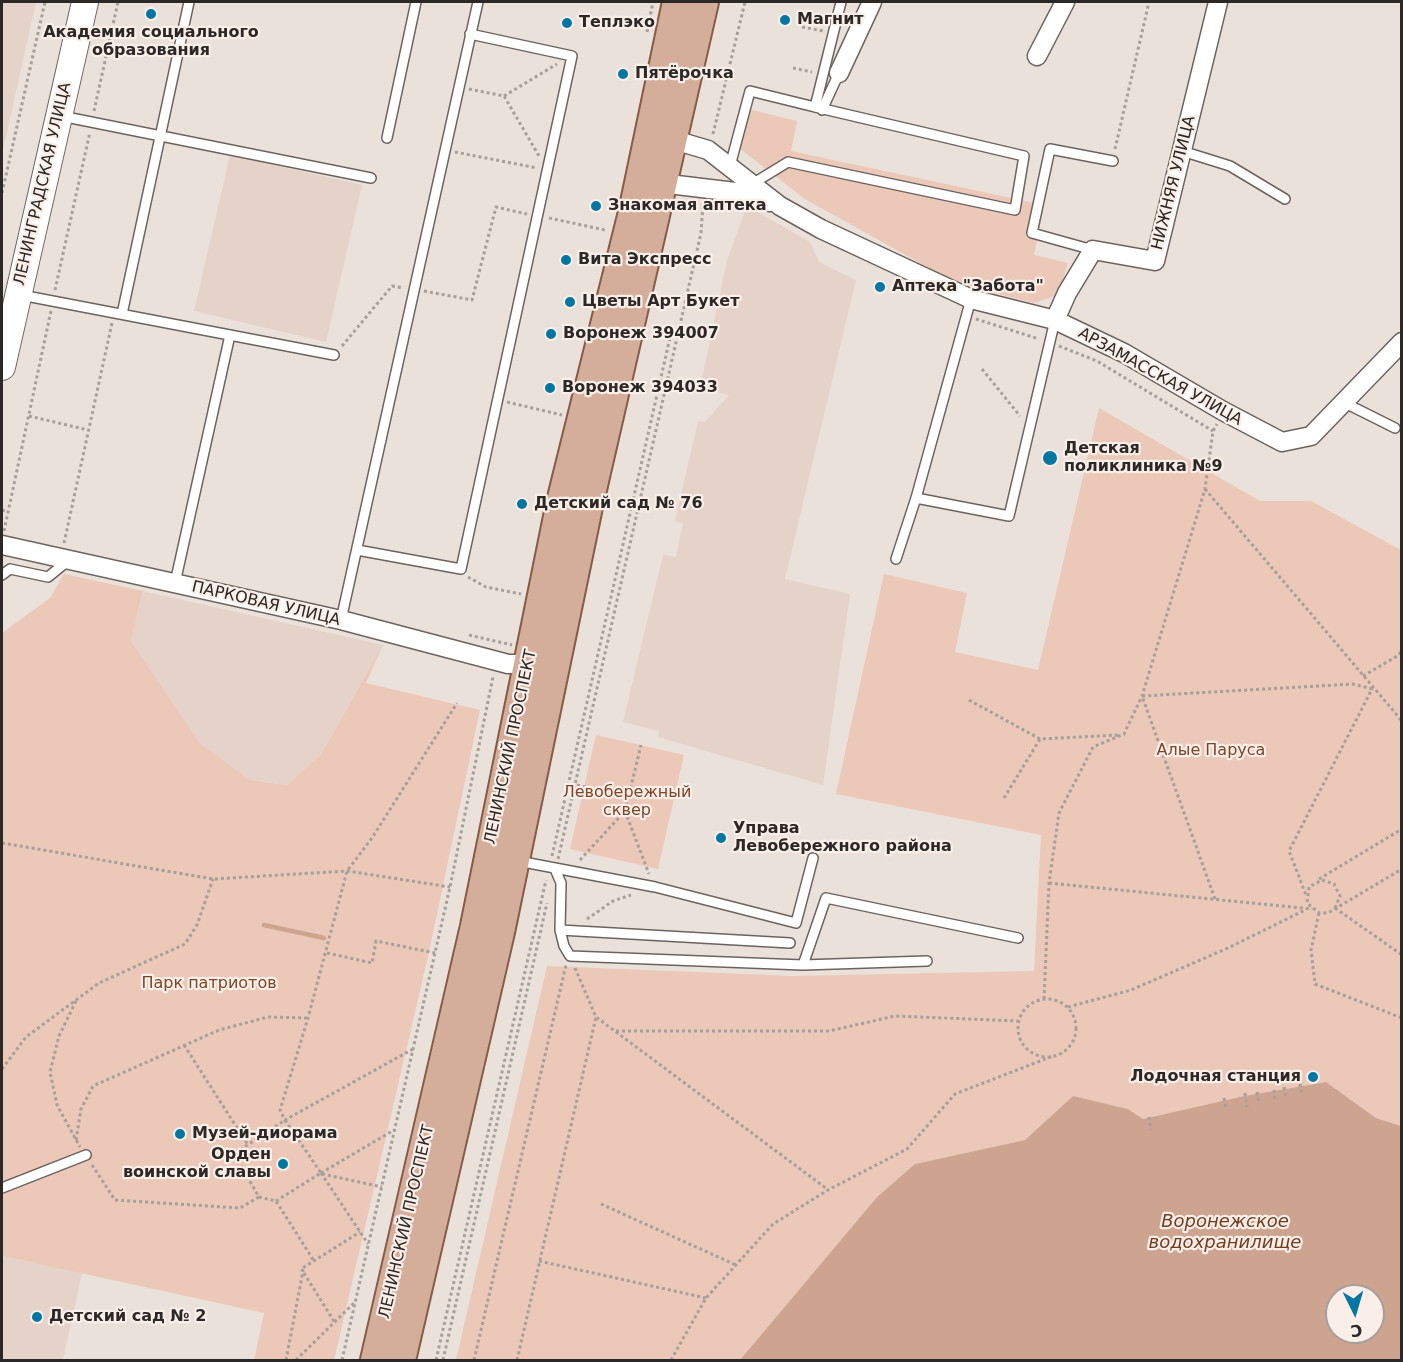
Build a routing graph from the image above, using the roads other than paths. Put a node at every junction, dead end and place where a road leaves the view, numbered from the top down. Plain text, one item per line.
1 (85, 2) edge
2 (189, 2) edge
3 (416, 2) edge
4 (478, 2) edge
5 (677, 2) edge
6 (704, 2) edge
7 (841, 2) edge
8 (872, 2) edge
9 (1065, 2) edge
10 (1218, 2) edge
11 (470, 34) junction
12 (1036, 56) dead end
13 (832, 74) junction
14 (818, 108) junction
15 (59, 116) junction
16 (160, 136) junction
17 (662, 137) junction
18 (387, 138) dead end
19 (1182, 151) junction
20 (1113, 161) road end
21 (730, 166) junction
22 (371, 178) dead end
23 (652, 182) junction
24 (753, 184) junction
25 (1285, 199) dead end
26 (780, 206) junction
27 (1093, 250) junction
28 (18, 294) junction
29 (971, 299) junction
30 (118, 314) junction
31 (1055, 320) junction
32 (230, 335) junction
33 (1401, 342) edge
34 (334, 355) road end
35 (2, 367) edge
36 (1343, 402) junction
37 (1395, 428) dead end
38 (916, 498) junction
39 (3, 539) edge
40 (357, 550) junction
41 (66, 553) junction
42 (896, 560) dead end
43 (2, 575) edge
44 (176, 584) junction
45 (342, 620) junction
46 (529, 664) junction
47 (502, 857) junction
48 (813, 858) dead end
49 (552, 869) junction
50 (796, 923) junction
51 (816, 929) junction
52 (560, 930) junction
53 (1018, 938) dead end
54 (790, 943) dead end
55 (927, 961) dead end
56 (803, 965) junction
57 (86, 1155) road end
58 (2, 1188) edge
59 (375, 1360) edge
60 (401, 1360) edge

1 - 15 main road, ЛЕНИНГРАДСКАЯ УЛИЦА
2 - 16 lane
3 - 18 lane
4 - 11 lane
5 - 17 main road, ЛЕНИНСКИЙ ПРОСПЕКТ
6 - 17 main road, ЛЕНИНСКИЙ ПРОСПЕКТ
7 - 13 lane
8 - 13 street
9 - 12 street
10 - 19 street, НИЖНЯЯ УЛИЦА
11 - 40 lane
11 - 40 lane
13 - 14 lane
13 - 14 lane
14 - 21 lane
14 - 24 lane
15 - 16 lane
15 - 28 main road, ЛЕНИНГРАДСКАЯ УЛИЦА
16 - 22 lane
16 - 30 lane
17 - 21 street, АРЗАМАССКАЯ УЛИЦА
17 - 23 main road, ЛЕНИНСКИЙ ПРОСПЕКТ
19 - 25 lane
19 - 27 street, НИЖНЯЯ УЛИЦА
20 - 27 lane
21 - 24 street, АРЗАМАССКАЯ УЛИЦА
23 - 26 street, АРЗАМАССКАЯ УЛИЦА
23 - 46 main road, ЛЕНИНСКИЙ ПРОСПЕКТ
23 - 47 main road, ЛЕНИНСКИЙ ПРОСПЕКТ
24 - 26 street, АРЗАМАССКАЯ УЛИЦА
26 - 29 street, АРЗАМАССКАЯ УЛИЦА
27 - 31 street
28 - 30 lane
28 - 35 main road, ЛЕНИНГРАДСКАЯ УЛИЦА
29 - 31 street, АРЗАМАССКАЯ УЛИЦА
29 - 38 lane
30 - 32 lane
31 - 36 street, АРЗАМАССКАЯ УЛИЦА
31 - 38 lane
32 - 34 lane
32 - 44 lane
33 - 36 street
36 - 37 lane
38 - 42 lane
39 - 41 street, ПАРКОВАЯ УЛИЦА
40 - 45 lane
41 - 43 lane
41 - 44 street, ПАРКОВАЯ УЛИЦА
44 - 45 street, ПАРКОВАЯ УЛИЦА
45 - 46 street, ПАРКОВАЯ УЛИЦА
46 - 47 main road, ЛЕНИНСКИЙ ПРОСПЕКТ
47 - 49 lane
47 - 59 main road, ЛЕНИНСКИЙ ПРОСПЕКТ
47 - 60 main road, ЛЕНИНСКИЙ ПРОСПЕКТ
48 - 50 lane
49 - 50 lane
49 - 52 lane
50 - 51 lane
51 - 53 lane
51 - 56 lane
52 - 54 lane
52 - 56 lane
55 - 56 lane
57 - 58 lane

